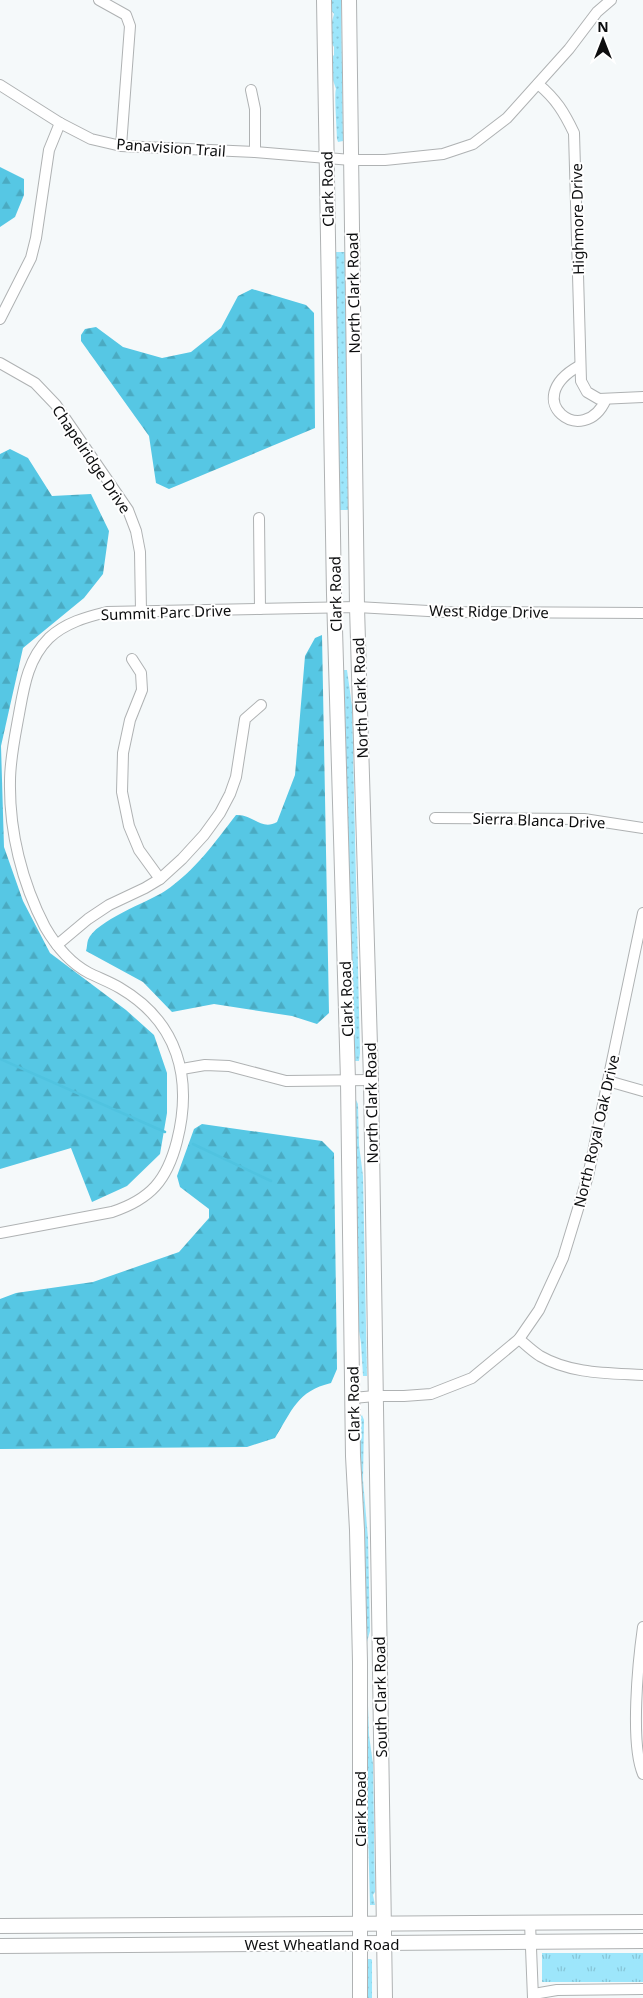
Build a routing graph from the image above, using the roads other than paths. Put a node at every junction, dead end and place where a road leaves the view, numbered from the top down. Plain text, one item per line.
1 (99, 0) edge
2 (324, 0) edge
3 (349, 0) edge
4 (611, 0) edge
5 (538, 84) junction
6 (0, 86) edge
7 (251, 90) dead end
8 (60, 123) junction
9 (120, 146) junction
10 (255, 152) junction
11 (326, 158) junction
12 (351, 160) junction
13 (0, 319) edge
14 (0, 363) edge
15 (579, 366) junction
16 (643, 398) edge
17 (606, 399) junction
18 (259, 518) dead end
19 (334, 607) junction
20 (357, 607) junction
21 (260, 609) junction
22 (141, 611) junction
23 (643, 613) edge
24 (132, 659) dead end
25 (261, 705) dead end
26 (435, 818) dead end
27 (643, 828) edge
28 (160, 879) junction
29 (643, 912) edge
30 (57, 944) junction
31 (182, 1069) junction
32 (348, 1080) junction
33 (371, 1080) junction
34 (608, 1080) junction
35 (643, 1091) edge
36 (0, 1233) edge
37 (519, 1339) junction
38 (643, 1375) edge
39 (375, 1396) junction
40 (353, 1398) junction
41 (643, 1627) edge
42 (360, 1662) junction
43 (379, 1662) junction
44 (643, 1774) edge
45 (643, 1922) edge
46 (530, 1923) junction
47 (360, 1924) junction
48 (385, 1924) junction
49 (166, 1925) junction
50 (0, 1926) edge
51 (28, 1926) junction
52 (643, 1941) edge
53 (530, 1942) junction
54 (360, 1943) junction
55 (385, 1943) junction
56 (165, 1945) junction
57 (0, 1946) edge
58 (29, 1946) junction
59 (643, 1989) edge
60 (534, 1996) edge
61 (360, 1998) edge
62 (385, 1998) edge

1 - 9 street
2 - 11 main road, Clark Road
3 - 12 main road, North Clark Road
4 - 5 street, Panavision Trail
5 - 12 street, Panavision Trail
5 - 15 street, Highmore Drive
6 - 8 street, Panavision Trail
7 - 10 street
8 - 9 street, Panavision Trail
8 - 13 street
9 - 10 street, Panavision Trail
10 - 11 street, Panavision Trail
11 - 12 street, Panavision Trail
11 - 19 main road, Clark Road
12 - 20 main road, North Clark Road
14 - 22 street, Chapelridge Drive
15 - 17 street, Highmore Drive
15 - 17 street
16 - 17 street
18 - 21 street
19 - 20 street, West Ridge Drive
19 - 21 street, Summit Parc Drive
19 - 32 main road, Clark Road
20 - 23 street, West Ridge Drive
20 - 33 main road, North Clark Road
21 - 22 street, Summit Parc Drive
22 - 30 street, Summit Parc Drive
24 - 28 street
25 - 28 street
26 - 27 street, Sierra Blanca Drive
28 - 30 street
29 - 34 street, North Royal Oak Drive
30 - 31 street, Summit Parc Drive
31 - 32 street
31 - 36 street, Summit Parc Drive
32 - 33 street
32 - 40 main road, Clark Road
33 - 39 main road, North Clark Road
34 - 35 street
34 - 37 street, North Royal Oak Drive
37 - 38 street
37 - 39 street, North Royal Oak Drive
39 - 40 street, North Royal Oak Drive
39 - 43 main road, South Clark Road
40 - 42 main road, Clark Road
41 - 44 street
42 - 43 main road
42 - 47 main road, Clark Road
43 - 48 main road, South Clark Road
45 - 46 main road, West Wheatland Road
46 - 48 main road, West Wheatland Road
46 - 53 street
47 - 48 main road, West Wheatland Road
47 - 49 main road, West Wheatland Road
47 - 54 main road, Clark Road
48 - 55 main road, South Clark Road
49 - 51 main road, West Wheatland Road
49 - 56 main road
50 - 51 main road, West Wheatland Road
51 - 58 main road
52 - 53 main road, West Wheatland Road
53 - 55 main road, West Wheatland Road
53 - 60 street
54 - 55 main road, West Wheatland Road
54 - 56 main road, West Wheatland Road
54 - 61 main road, Clark Road
55 - 62 main road, South Clark Road
56 - 58 main road, West Wheatland Road
57 - 58 main road, West Wheatland Road
59 - 60 street

